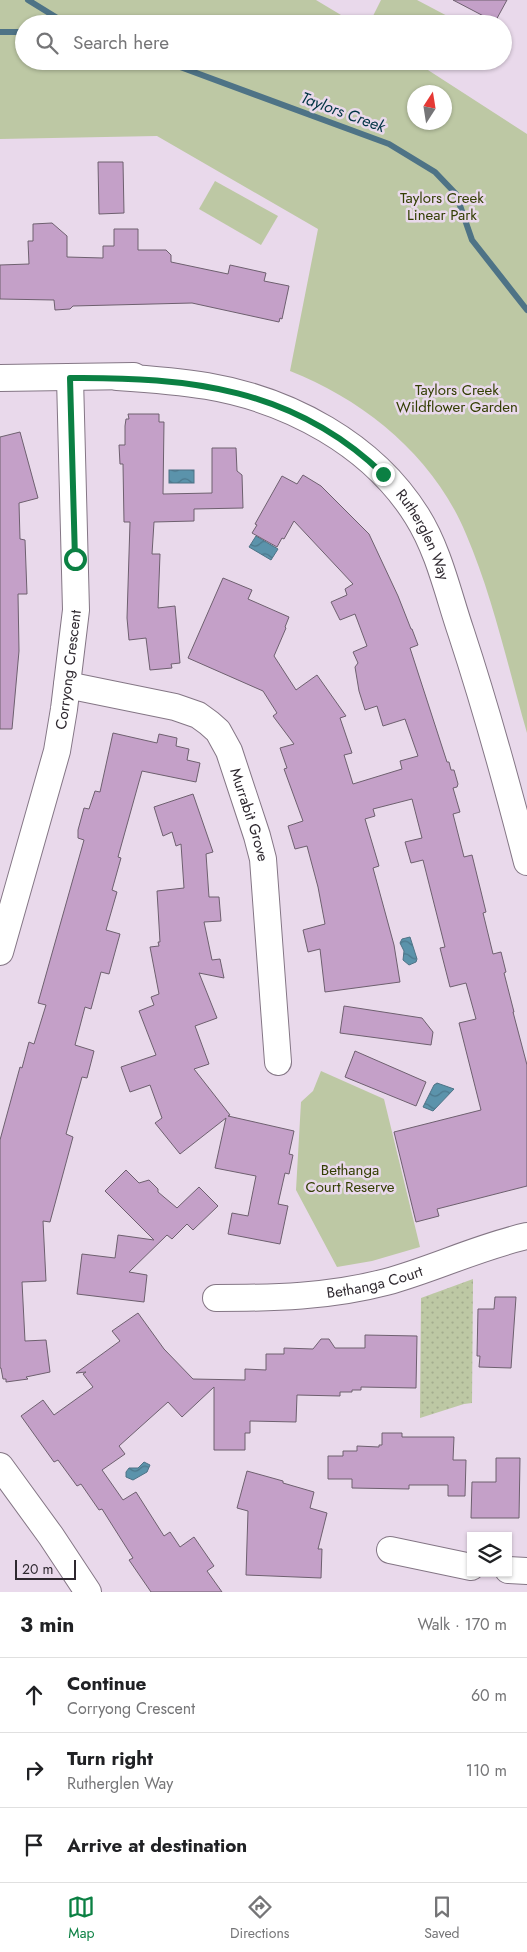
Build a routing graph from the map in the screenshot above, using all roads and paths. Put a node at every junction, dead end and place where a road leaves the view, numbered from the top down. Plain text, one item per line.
1 (0, 378) edge
2 (70, 378) junction
3 (67, 685) junction
4 (527, 862) edge
5 (0, 952) edge
6 (278, 1062) dead end
7 (527, 1236) edge
8 (216, 1298) dead end
9 (0, 1466) edge
10 (390, 1550) dead end
11 (467, 1566) edge
12 (512, 1570) edge
13 (527, 1571) edge
14 (88, 1592) edge

1 - 2 street, Rutherglen Way
2 - 3 street, Corryong Crescent
2 - 4 street, Rutherglen Way
3 - 5 street, Corryong Crescent
3 - 6 street, Murrabit Grove
7 - 8 street, Bethanga Court
9 - 14 street
10 - 11 street
12 - 13 street

